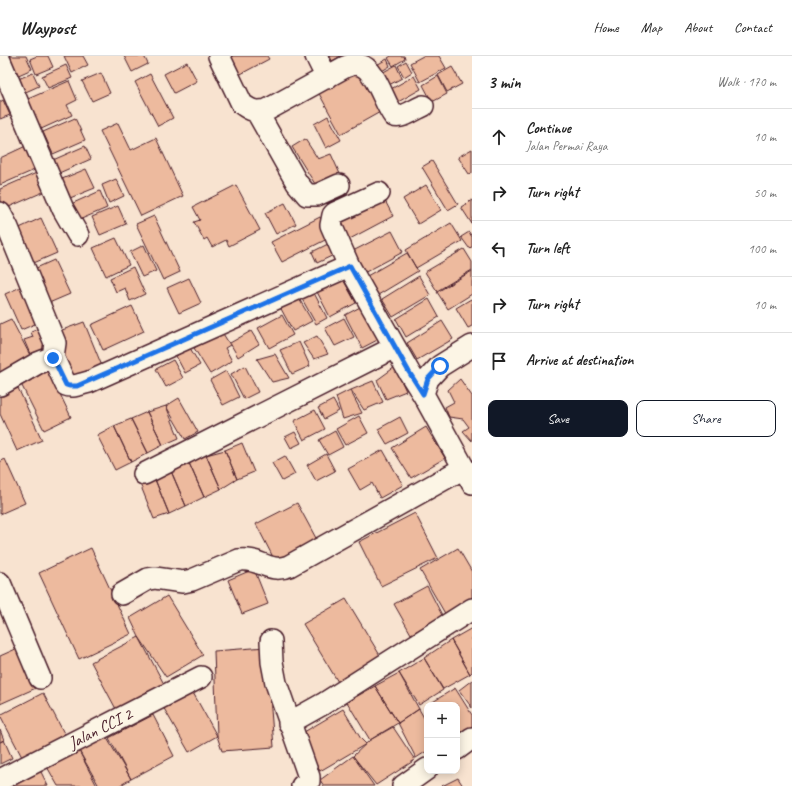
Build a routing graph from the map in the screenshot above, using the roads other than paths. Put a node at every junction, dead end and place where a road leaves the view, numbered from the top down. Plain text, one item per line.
1 (219, 56) edge
2 (316, 56) edge
3 (0, 61) edge
4 (327, 78) junction
5 (423, 106) dead end
6 (257, 112) junction
7 (339, 185) dead end
8 (378, 193) dead end
9 (0, 213) edge
10 (78, 235) dead end
11 (350, 266) junction
12 (472, 346) edge
13 (395, 347) junction
14 (53, 358) junction
15 (0, 385) edge
16 (423, 394) junction
17 (144, 474) dead end
18 (468, 475) edge
19 (0, 583) edge
20 (122, 594) dead end
21 (472, 609) edge
22 (271, 641) dead end
23 (200, 677) dead end
24 (40, 678) dead end
25 (289, 723) junction
26 (472, 738) edge
27 (460, 747) edge
28 (424, 771) edge
29 (0, 780) edge
30 (302, 786) edge
31 (403, 786) edge

1 - 6 street
2 - 4 street
3 - 10 street
4 - 5 street
4 - 6 street
6 - 7 street
8 - 11 street
9 - 14 street
11 - 13 street
11 - 14 street
12 - 16 street
13 - 16 street
13 - 17 street
14 - 15 street
16 - 18 street
18 - 20 street
19 - 24 street
21 - 25 street
22 - 25 street
23 - 29 street, Jalan CCI 2
25 - 30 street
26 - 27 street
28 - 31 street

